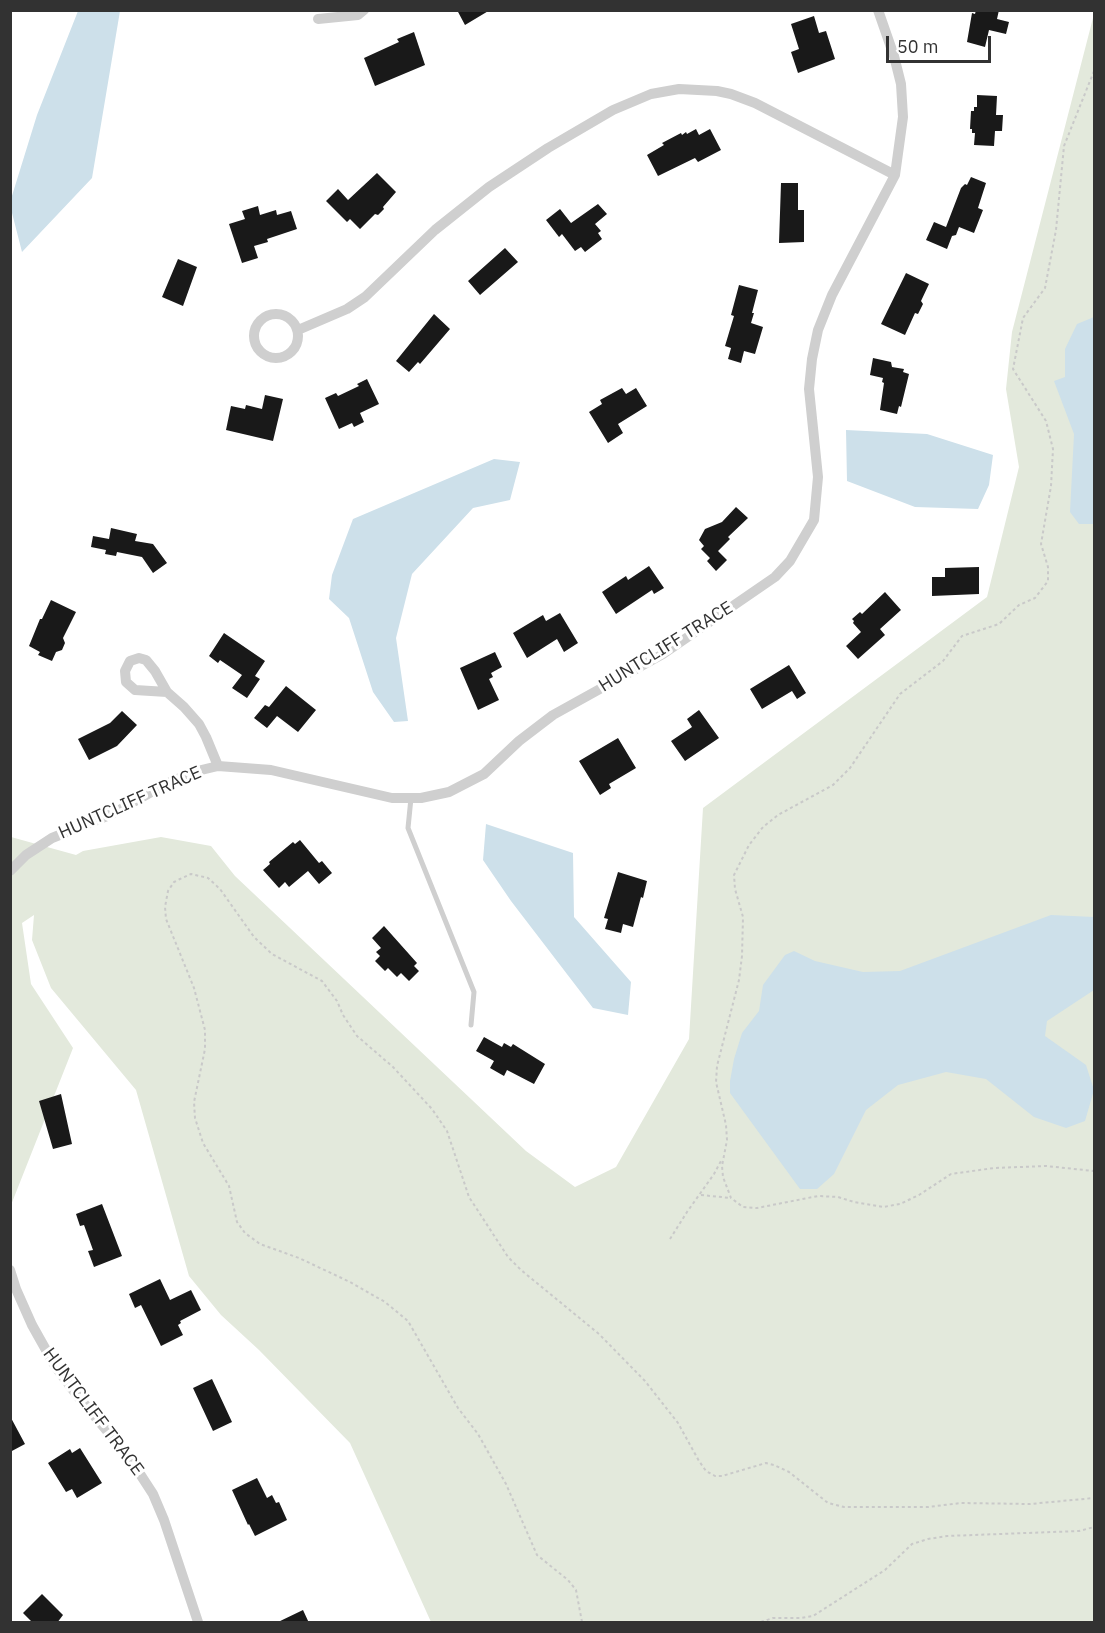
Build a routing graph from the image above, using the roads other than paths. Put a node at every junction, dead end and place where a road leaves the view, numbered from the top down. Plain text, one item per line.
1 (364, 10) edge
2 (878, 10) edge
3 (318, 19) dead end
4 (895, 175) junction
5 (298, 330) junction
6 (167, 692) dead end
7 (218, 766) junction
8 (411, 798) junction
9 (10, 871) edge
10 (471, 1025) dead end
11 (10, 1270) edge
12 (198, 1623) edge

1 - 3 street
2 - 4 street, HUNTCLIFF TRACE
4 - 5 street
4 - 8 street, HUNTCLIFF TRACE
5 - 5 street
6 - 7 street
7 - 8 street, HUNTCLIFF TRACE
7 - 9 street, HUNTCLIFF TRACE
8 - 10 lane
11 - 12 street, HUNTCLIFF TRACE

